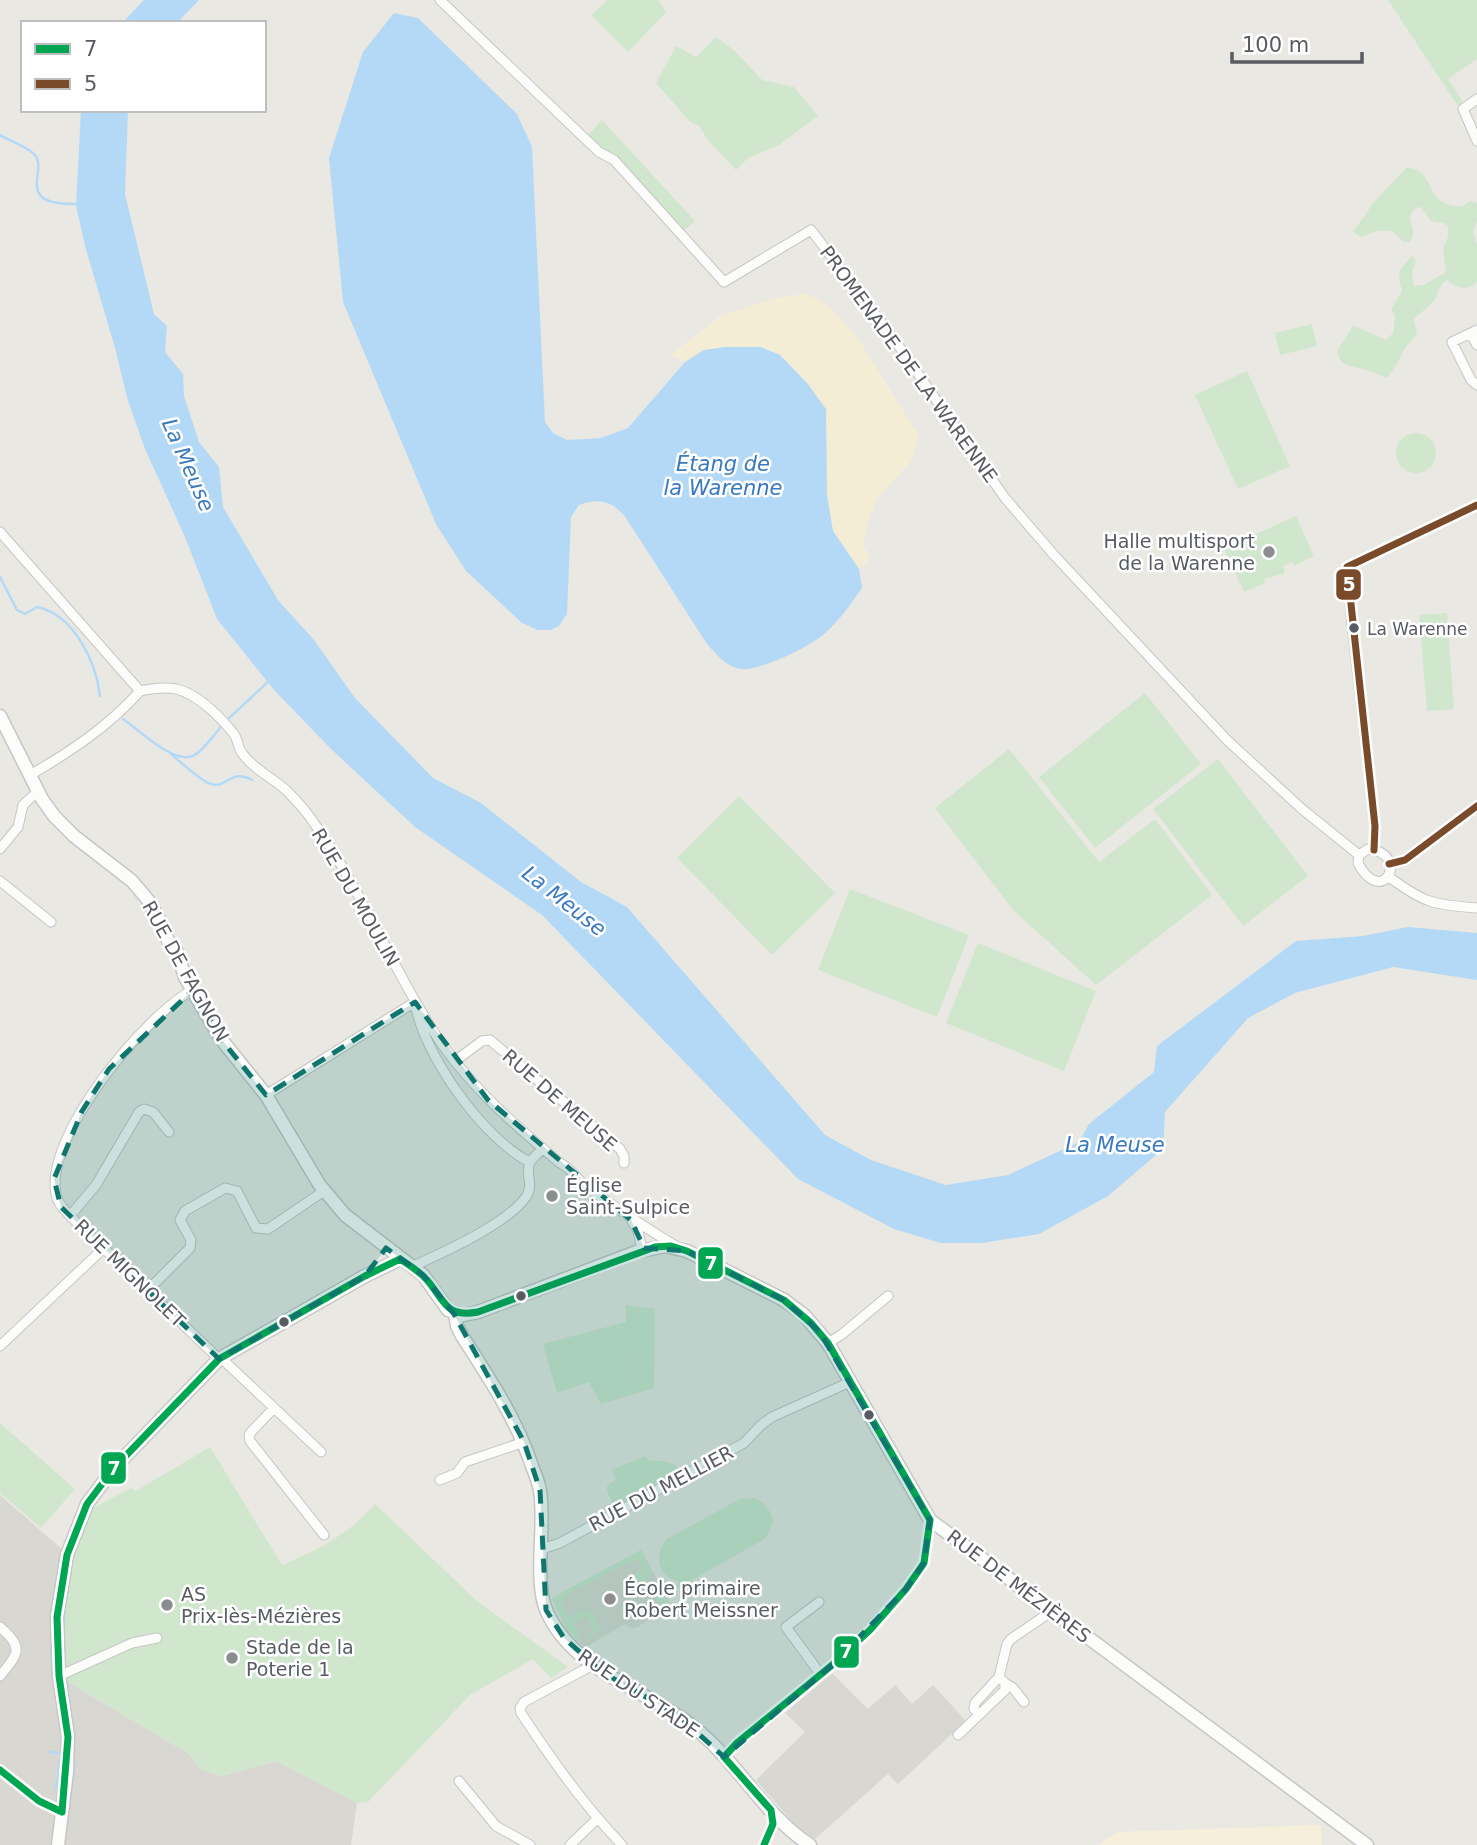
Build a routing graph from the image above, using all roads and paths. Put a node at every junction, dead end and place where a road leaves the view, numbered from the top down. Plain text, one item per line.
1 (440, 0) edge
2 (1477, 99) edge
3 (1477, 141) edge
4 (1476, 331) edge
5 (1477, 345) edge
6 (1477, 385) edge
7 (1477, 505) edge
8 (0, 532) edge
9 (140, 691) junction
10 (0, 716) edge
11 (30, 775) junction
12 (38, 791) junction
13 (1477, 806) edge
14 (0, 849) edge
15 (1374, 850) junction
16 (1359, 855) junction
17 (1389, 864) junction
18 (1389, 877) junction
19 (0, 881) edge
20 (1477, 908) edge
21 (51, 922) dead end
22 (194, 989) junction
23 (415, 1002) junction
24 (455, 1061) junction
25 (266, 1095) junction
26 (169, 1132) dead end
27 (543, 1149) junction
28 (530, 1162) junction
29 (624, 1163) dead end
30 (324, 1191) junction
31 (70, 1216) junction
32 (631, 1220) junction
33 (645, 1228) junction
34 (104, 1248) junction
35 (385, 1248) junction
36 (649, 1248) junction
37 (679, 1248) junction
38 (405, 1263) junction
39 (365, 1276) junction
40 (148, 1290) junction
41 (888, 1296) dead end
42 (455, 1313) junction
43 (828, 1343) junction
44 (0, 1346) edge
45 (220, 1359) junction
46 (850, 1382) junction
47 (274, 1408) junction
48 (524, 1442) junction
49 (321, 1452) dead end
50 (440, 1480) dead end
51 (930, 1520) junction
52 (324, 1535) dead end
53 (542, 1549) junction
54 (819, 1602) dead end
55 (1052, 1611) junction
56 (0, 1627) edge
57 (157, 1638) dead end
58 (593, 1665) junction
59 (821, 1675) junction
60 (0, 1676) edge
61 (59, 1676) junction
62 (1002, 1680) junction
63 (1024, 1702) dead end
64 (958, 1735) dead end
65 (724, 1757) junction
66 (0, 1770) edge
67 (459, 1781) dead end
68 (771, 1810) junction
69 (62, 1812) junction
70 (597, 1819) junction
71 (58, 1845) edge
72 (530, 1845) edge
73 (570, 1845) edge
74 (622, 1845) edge
75 (764, 1845) edge
76 (810, 1845) edge
77 (1367, 1845) edge

1 - 16 street, PROMENADE DE LA WARENNE
2 - 3 street
4 - 5 street
4 - 6 street
7 - 15 street
8 - 9 street
9 - 11 street
9 - 23 street, RUE DU MOULIN
10 - 11 street, RUE DE FAGNON
11 - 12 street, RUE DE FAGNON
12 - 14 street
12 - 22 street, RUE DE FAGNON
13 - 17 street
15 - 16 street
15 - 17 street
16 - 18 street
17 - 18 street
18 - 20 street
19 - 21 street
22 - 25 street, RUE DE FAGNON
22 - 31 street
23 - 24 street, RUE DU MOULIN
23 - 25 street
23 - 28 street, RUE DU MOULIN
24 - 27 street, RUE DU MOULIN
24 - 29 street, RUE DE MEUSE
25 - 30 street, RUE DE FAGNON
26 - 31 street, RUE MIGNOLET
27 - 28 street
27 - 32 street, RUE DU MOULIN
28 - 38 street
30 - 35 street, RUE DE FAGNON
30 - 40 street
31 - 34 street, RUE MIGNOLET
32 - 33 street, RUE DU MOULIN
32 - 36 street
33 - 36 street
33 - 37 street, RUE DU MOULIN
34 - 40 street, RUE MIGNOLET
34 - 44 street
35 - 38 street, RUE DE FAGNON
35 - 39 street
36 - 37 street, RUE DE MÉZIÈRES
36 - 42 street
37 - 43 street, RUE DE MÉZIÈRES
38 - 39 street
38 - 42 street, RUE DU STADE
39 - 45 street
40 - 45 street, RUE MIGNOLET
41 - 43 street
42 - 48 street, RUE DU STADE
43 - 46 street, RUE DE MÉZIÈRES
45 - 47 street, RUE MIGNOLET
45 - 61 street
46 - 51 street, RUE DE MÉZIÈRES
46 - 53 street, RUE DU MELLIER
47 - 49 street, RUE MIGNOLET
47 - 52 street
48 - 50 street
48 - 53 street, RUE DU STADE
51 - 55 street, RUE DE MÉZIÈRES
51 - 59 street
53 - 58 street, RUE DU STADE
54 - 59 street
55 - 62 street
55 - 77 street, RUE DE MÉZIÈRES
56 - 60 street
57 - 61 street
58 - 65 street, RUE DU STADE
58 - 70 street
59 - 65 street
61 - 69 street
62 - 63 street
62 - 64 street
65 - 68 street, RUE DU STADE
66 - 69 street
67 - 72 street
68 - 75 street
68 - 76 street, RUE DU STADE
69 - 71 street
70 - 73 street
70 - 74 street

